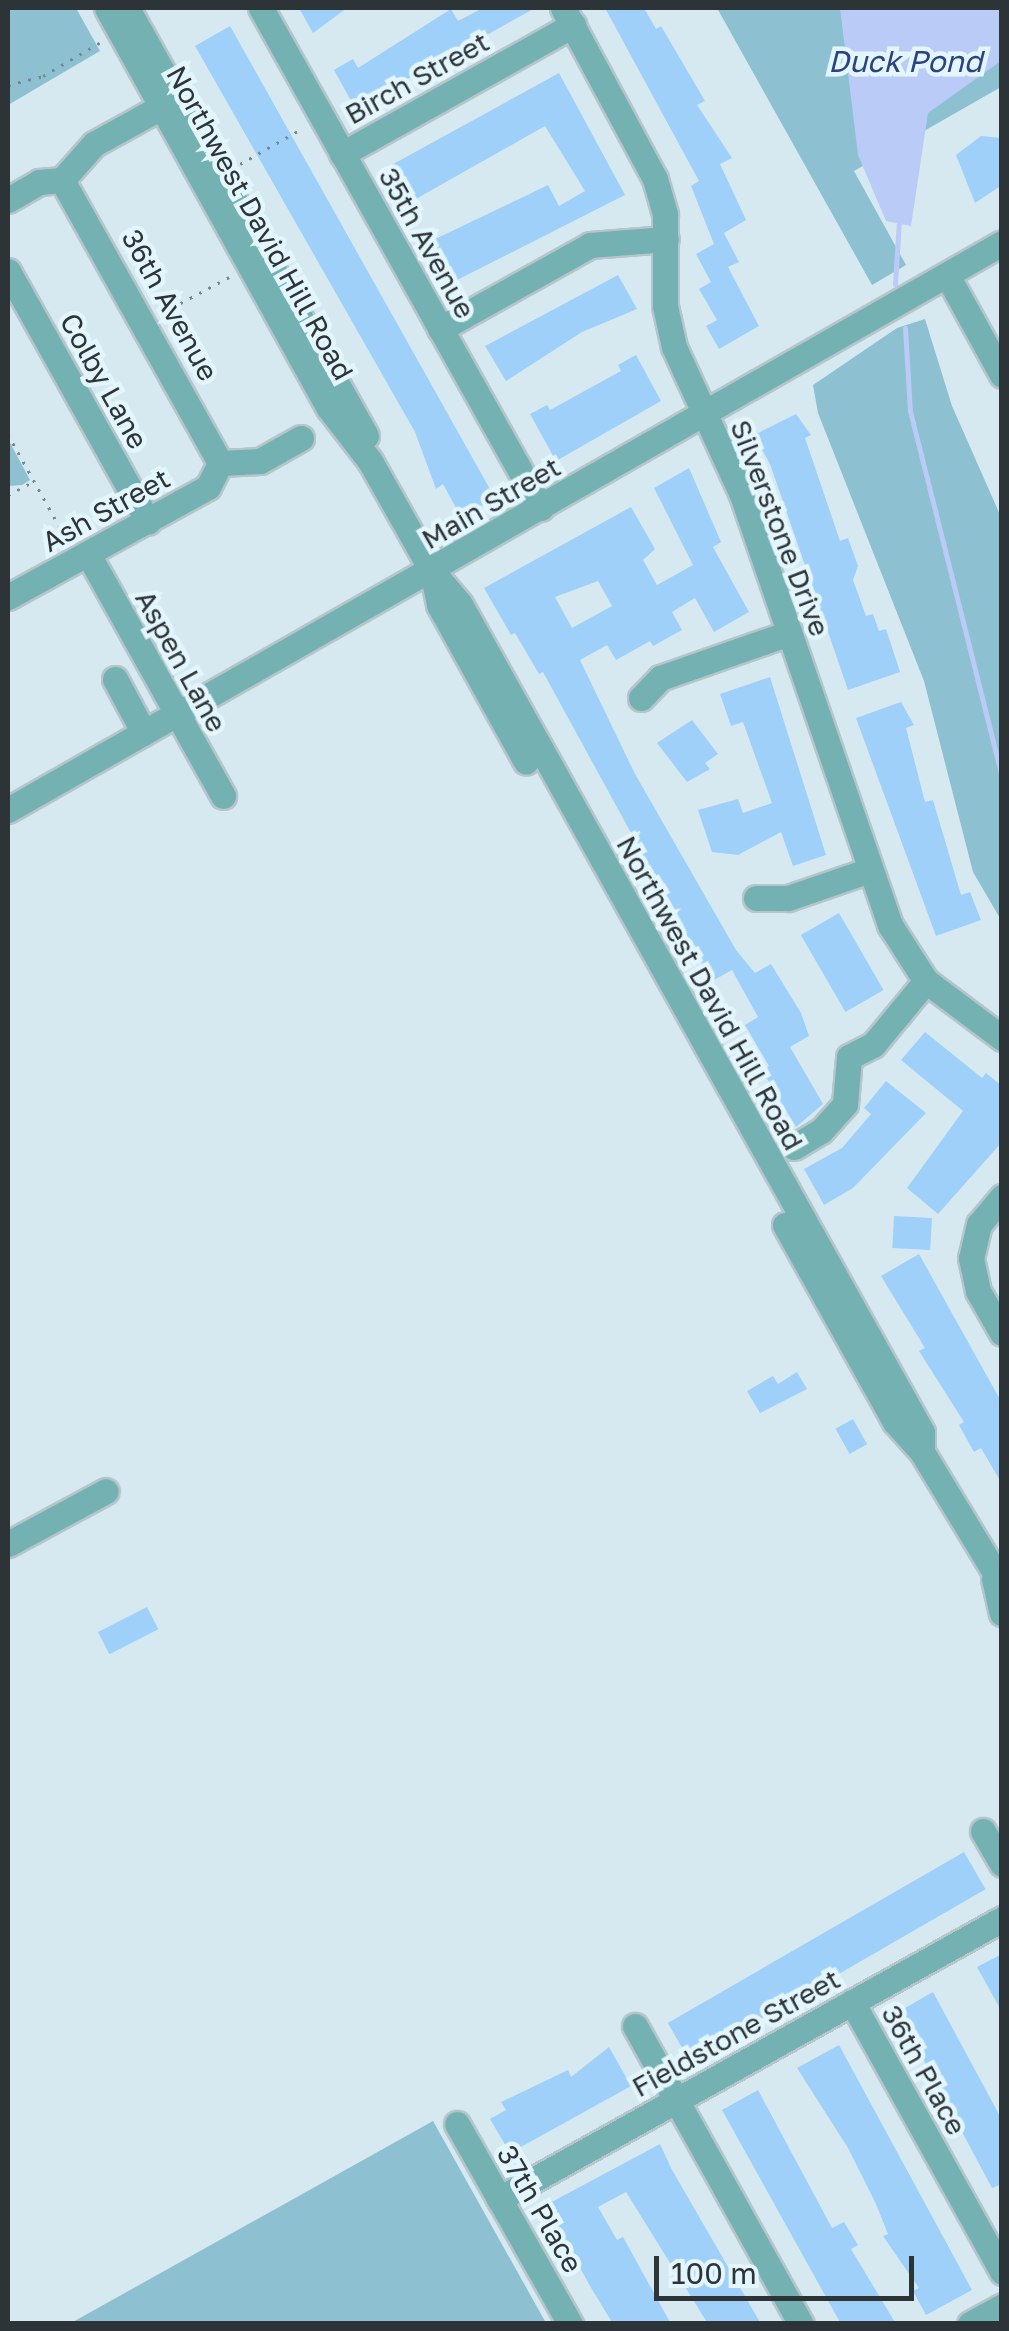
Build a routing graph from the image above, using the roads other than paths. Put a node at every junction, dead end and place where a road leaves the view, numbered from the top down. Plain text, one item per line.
1 (108, 8) edge
2 (127, 8) edge
3 (261, 8) edge
4 (568, 16) edge
5 (162, 107) junction
6 (342, 154) junction
7 (62, 180) junction
8 (8, 200) edge
9 (666, 239) junction
10 (1002, 243) edge
11 (8, 271) edge
12 (947, 276) junction
13 (440, 329) junction
14 (1002, 376) edge
15 (706, 416) junction
16 (301, 438) dead end
17 (370, 460) junction
18 (220, 463) junction
19 (541, 508) junction
20 (148, 520) junction
21 (78, 548) junction
22 (432, 571) junction
23 (8, 597) edge
24 (790, 633) junction
25 (114, 678) dead end
26 (641, 698) dead end
27 (177, 715) junction
28 (144, 733) junction
29 (223, 796) dead end
30 (8, 810) edge
31 (870, 870) junction
32 (756, 898) dead end
33 (926, 980) junction
34 (1002, 1038) edge
35 (794, 1147) dead end
36 (1002, 1197) edge
37 (1002, 1333) edge
38 (106, 1491) dead end
39 (8, 1544) edge
40 (995, 1571) edge
41 (1002, 1613) edge
42 (983, 1831) dead end
43 (1002, 1864) edge
44 (1002, 1919) edge
45 (852, 2002) junction
46 (635, 2026) dead end
47 (676, 2100) junction
48 (457, 2124) dead end
49 (499, 2198) junction
50 (1002, 2272) edge
51 (1002, 2306) edge
52 (570, 2324) edge
53 (801, 2324) edge
54 (970, 2324) edge

1 - 5 street, Northwest David Hill Road
2 - 17 street, Northwest David Hill Road
3 - 6 street, 35th Avenue
4 - 6 street, Birch Street
4 - 9 street, Silverstone Drive
5 - 7 street
5 - 17 street, Northwest David Hill Road
6 - 13 street, 35th Avenue
7 - 8 street
7 - 18 street, 36th Avenue
9 - 13 street
9 - 15 street, Silverstone Drive
10 - 12 street, Main Street
11 - 20 street, Colby Lane
12 - 14 street
12 - 15 street, Main Street
13 - 19 street, 35th Avenue
15 - 19 street, Main Street
15 - 24 street, Silverstone Drive
16 - 18 street
17 - 22 street, Northwest David Hill Road
18 - 20 street, Ash Street
19 - 22 street, Main Street
20 - 21 street, Ash Street
21 - 23 street, Ash Street
21 - 27 street, Aspen Lane
22 - 27 street, Main Street
22 - 40 street, Northwest David Hill Road
24 - 26 street
24 - 31 street, Silverstone Drive
25 - 28 street
27 - 28 street, Main Street
27 - 29 street, Aspen Lane
28 - 30 street, Main Street
31 - 32 street
31 - 33 street, Silverstone Drive
33 - 34 street, Silverstone Drive
33 - 35 street
36 - 37 street
38 - 39 street
40 - 41 street, Northwest David Hill Road
42 - 43 street
44 - 45 street, Fieldstone Street
45 - 47 street, Fieldstone Street
45 - 50 street, 36th Place
46 - 47 street
47 - 49 street, Fieldstone Street
47 - 53 street
48 - 49 street, 37th Place
49 - 52 street, 37th Place
51 - 54 street

